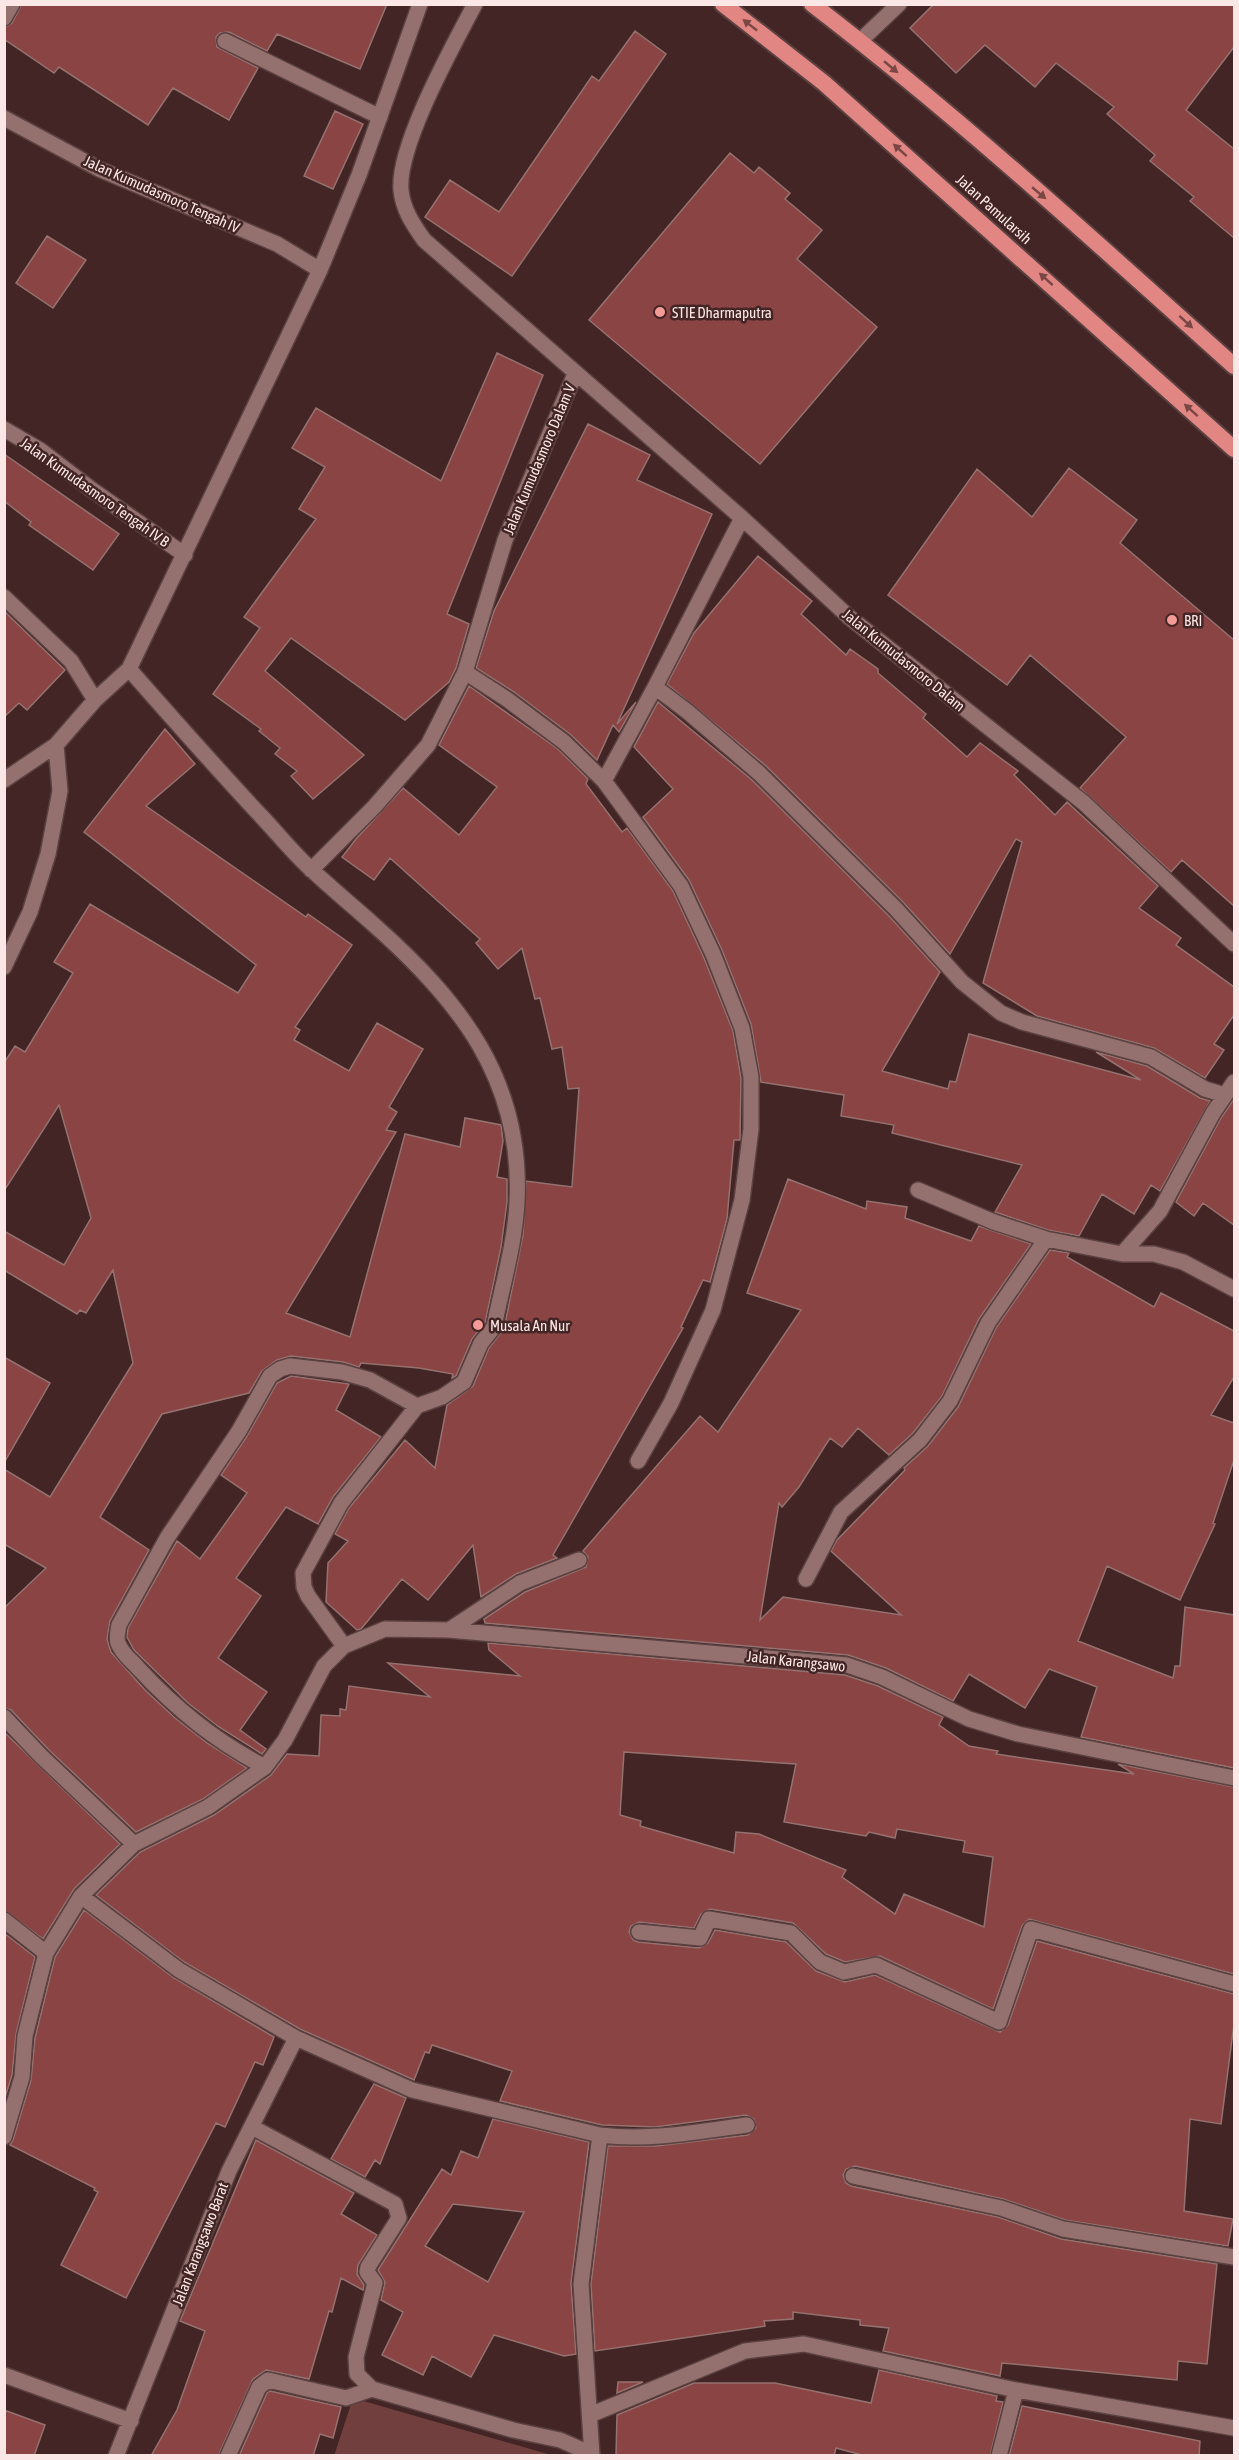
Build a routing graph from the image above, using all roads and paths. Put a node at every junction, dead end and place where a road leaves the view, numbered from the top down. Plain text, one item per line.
1 (12, 4) edge
2 (420, 4) edge
3 (475, 4) edge
4 (723, 4) edge
5 (812, 4) edge
6 (899, 4) edge
7 (4, 18) edge
8 (225, 40) dead end
9 (860, 42) junction
10 (380, 117) junction
11 (4, 118) edge
12 (320, 270) junction
13 (1234, 366) edge
14 (575, 374) junction
15 (4, 429) edge
16 (1234, 449) edge
17 (742, 518) junction
18 (185, 555) junction
19 (4, 597) edge
20 (129, 669) junction
21 (465, 672) junction
22 (656, 687) junction
23 (95, 700) junction
24 (56, 745) junction
25 (4, 780) edge
26 (604, 781) junction
27 (311, 870) junction
28 (1234, 945) edge
29 (4, 966) edge
30 (1234, 1082) edge
31 (1225, 1095) junction
32 (918, 1190) dead end
33 (1046, 1239) junction
34 (1122, 1254) junction
35 (1234, 1289) edge
36 (417, 1406) junction
37 (638, 1461) dead end
38 (579, 1560) dead end
39 (807, 1579) dead end
40 (449, 1630) junction
41 (344, 1646) junction
42 (4, 1717) edge
43 (265, 1767) junction
44 (1234, 1778) edge
45 (134, 1844) junction
46 (81, 1896) junction
47 (4, 1920) edge
48 (639, 1932) dead end
49 (46, 1953) junction
50 (1234, 1984) edge
51 (296, 2038) junction
52 (747, 2125) dead end
53 (252, 2127) junction
54 (600, 2135) junction
55 (4, 2137) edge
56 (853, 2176) dead end
57 (1234, 2257) edge
58 (4, 2375) edge
59 (372, 2389) junction
60 (1016, 2390) junction
61 (590, 2415) junction
62 (131, 2421) junction
63 (1234, 2428) edge
64 (592, 2455) edge
65 (116, 2456) edge
66 (228, 2456) edge
67 (999, 2456) edge

1 - 7 street
2 - 10 street
3 - 14 street, Jalan Kumudasmoro Dalam V
16 -> 4 highway, Jalan Pamularsih
5 - 9 highway
6 - 9 street
8 - 10 street
9 -> 13 highway
10 - 12 street
11 - 12 street, Jalan Kumudasmoro Tengah IV
12 - 18 street
14 - 17 street, Jalan Kumudasmoro Dalam
14 - 21 street, Jalan Kumudasmoro Dalam V
15 - 18 street, Jalan Kumudasmoro Tengah IV B
17 - 22 street
17 - 28 street, Jalan Kumudasmoro Dalam
18 - 20 street
19 - 23 street
20 - 23 street
20 - 27 street
21 - 26 street
21 - 27 street, Jalan Kumudasmoro Dalam V
22 - 26 street
22 - 31 street
23 - 24 street
24 - 25 street
24 - 29 street
26 - 37 street
27 - 36 street
30 - 31 street
31 - 34 street
32 - 33 street
33 - 34 street
33 - 39 street
34 - 35 street
36 - 41 street
36 - 43 street
38 - 40 street
40 - 41 street, Jalan Karangsawo
40 - 44 street, Jalan Karangsawo
41 - 43 street
42 - 45 street
43 - 45 street
45 - 46 street
46 - 49 street
46 - 51 street
47 - 49 street
48 - 50 street
49 - 55 street
51 - 53 street, Jalan Karangsawo Barat
51 - 54 street
52 - 54 street
53 - 59 street
53 - 62 street, Jalan Karangsawo Barat
54 - 61 street
56 - 57 street
58 - 62 street
59 - 64 street
59 - 66 street
60 - 61 street
60 - 63 street
60 - 67 street
61 - 64 street
62 - 65 street, Jalan Karangsawo Barat

